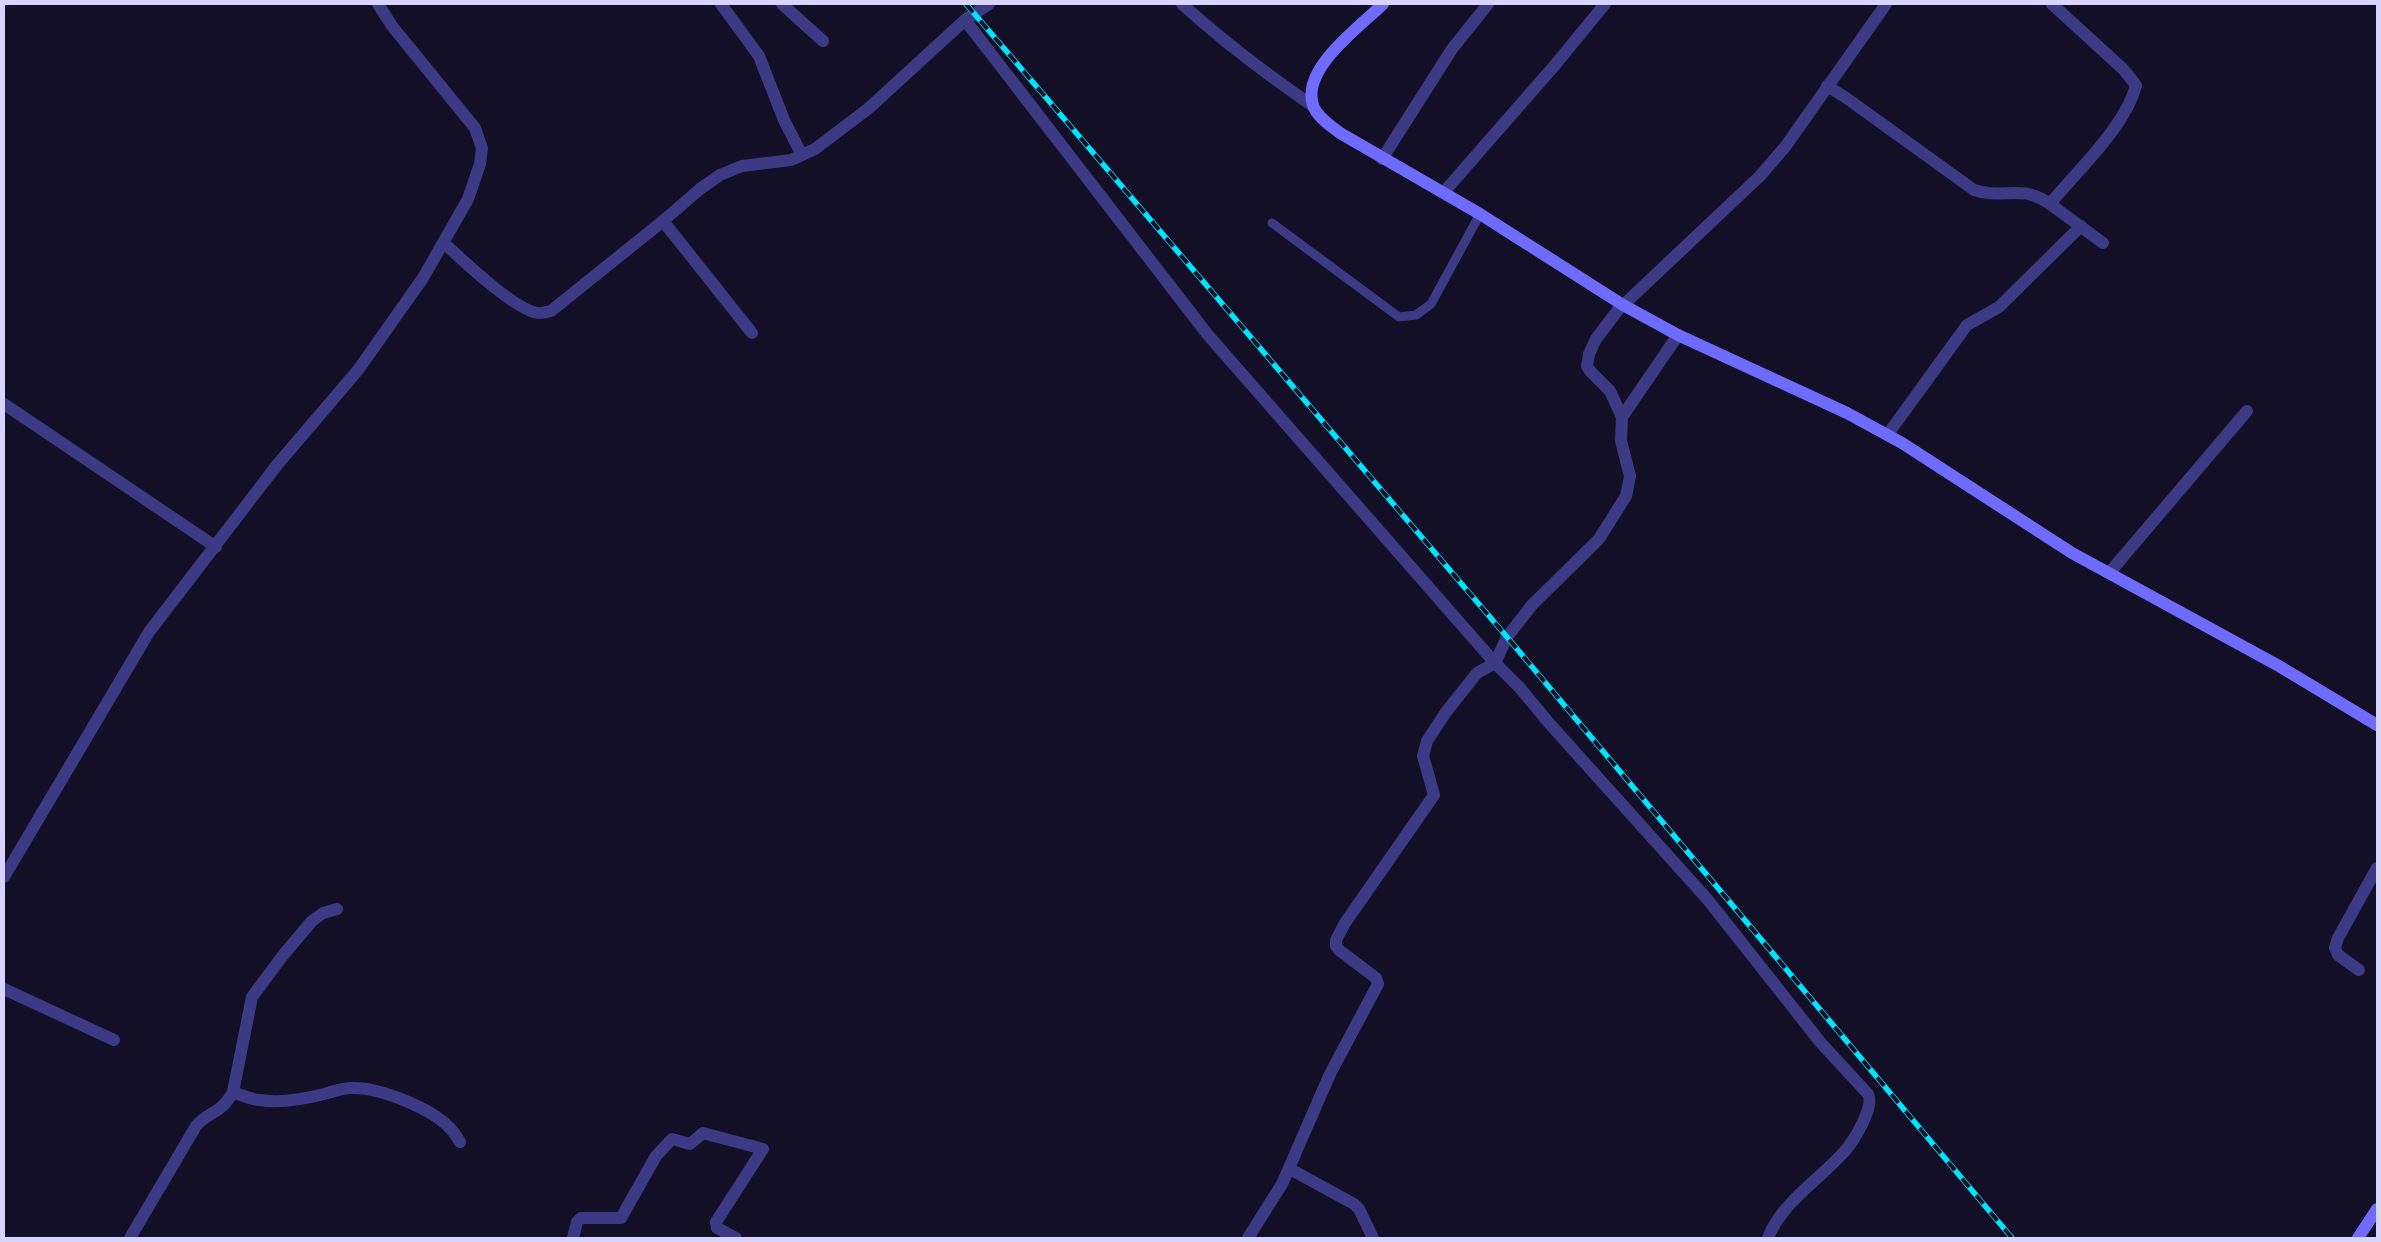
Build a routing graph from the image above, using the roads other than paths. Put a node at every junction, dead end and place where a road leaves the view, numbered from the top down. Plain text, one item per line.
1 (378, 4) edge
2 (721, 4) edge
3 (782, 4) edge
4 (989, 4) edge
5 (1182, 4) edge
6 (1383, 4) edge
7 (1488, 4) edge
8 (1605, 4) edge
9 (1886, 4) edge
10 (2052, 4) edge
11 (965, 20) junction
12 (823, 41) dead end
13 (1827, 86) junction
14 (1313, 106) junction
15 (802, 155) junction
16 (1382, 159) junction
17 (1444, 192) junction
18 (2050, 204) junction
19 (1480, 214) junction
20 (663, 221) junction
21 (1272, 223) dead end
22 (2081, 226) junction
23 (444, 243) junction
24 (2103, 243) dead end
25 (1623, 305) junction
26 (752, 332) dead end
27 (1678, 335) junction
28 (4, 404) edge
29 (2247, 411) dead end
30 (1622, 417) junction
31 (1888, 434) junction
32 (216, 547) junction
33 (2110, 572) junction
34 (1495, 663) junction
35 (2377, 725) edge
36 (2377, 868) edge
37 (4, 877) edge
38 (338, 909) dead end
39 (2359, 970) dead end
40 (4, 989) edge
41 (114, 1040) dead end
42 (233, 1092) junction
43 (460, 1142) dead end
44 (1290, 1169) junction
45 (2377, 1209) edge
46 (130, 1238) edge
47 (573, 1238) edge
48 (736, 1238) edge
49 (1248, 1238) edge
50 (1373, 1238) edge
51 (1768, 1238) edge
52 (2358, 1238) edge

1 - 23 street
2 - 15 street
3 - 12 street
4 - 11 street
5 - 14 street
6 - 14 street
7 - 16 street
8 - 17 street
9 - 13 street
10 - 18 street
11 - 15 street
11 - 34 street
13 - 18 street
13 - 25 street
14 - 16 street
15 - 20 street
16 - 17 street
17 - 19 street
18 - 22 street
19 - 21 lane
19 - 25 street
20 - 23 street
20 - 26 street
22 - 24 street
22 - 31 street
23 - 32 street
25 - 27 street
25 - 30 street
27 - 30 street
27 - 31 street
28 - 32 street
29 - 33 street
30 - 34 street
31 - 33 street
32 - 37 street
33 - 35 street
34 - 44 street
34 - 51 street
36 - 39 street
38 - 42 street
40 - 41 street
42 - 43 street
42 - 46 street
44 - 49 street
44 - 50 street
45 - 52 street
47 - 48 street

